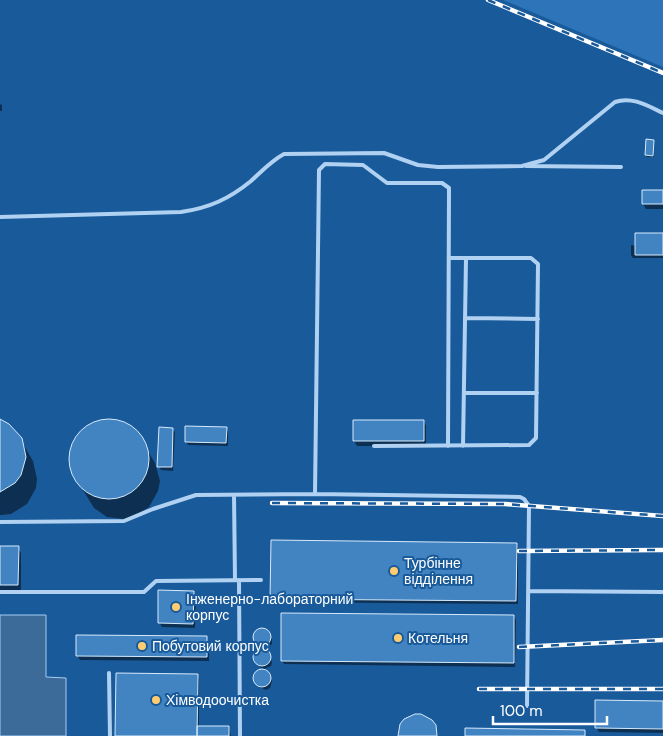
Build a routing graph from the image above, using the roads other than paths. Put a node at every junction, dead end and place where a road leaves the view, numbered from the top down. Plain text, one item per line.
1 (663, 112) edge
2 (522, 166) junction
3 (620, 167) dead end
4 (0, 217) edge
5 (449, 258) junction
6 (466, 258) junction
7 (465, 318) junction
8 (538, 319) junction
9 (464, 393) junction
10 (537, 393) junction
11 (374, 446) dead end
12 (448, 446) junction
13 (463, 446) junction
14 (315, 494) junction
15 (234, 495) junction
16 (0, 522) edge
17 (237, 580) junction
18 (261, 580) dead end
19 (528, 591) junction
20 (0, 592) edge
21 (663, 592) edge
22 (109, 673) dead end
23 (527, 706) dead end
24 (110, 736) edge
25 (240, 736) edge

1 - 2 lane
2 - 3 lane
2 - 4 lane
5 - 6 lane
5 - 12 lane
5 - 14 lane
6 - 7 lane
6 - 8 lane
7 - 8 lane
7 - 9 lane
8 - 10 lane
9 - 10 lane
9 - 13 lane
10 - 13 lane
11 - 12 lane
12 - 13 lane
14 - 15 lane
14 - 19 lane
15 - 16 lane
15 - 17 lane
17 - 18 lane
17 - 20 lane
17 - 25 lane
19 - 21 lane
19 - 23 lane
22 - 24 lane

